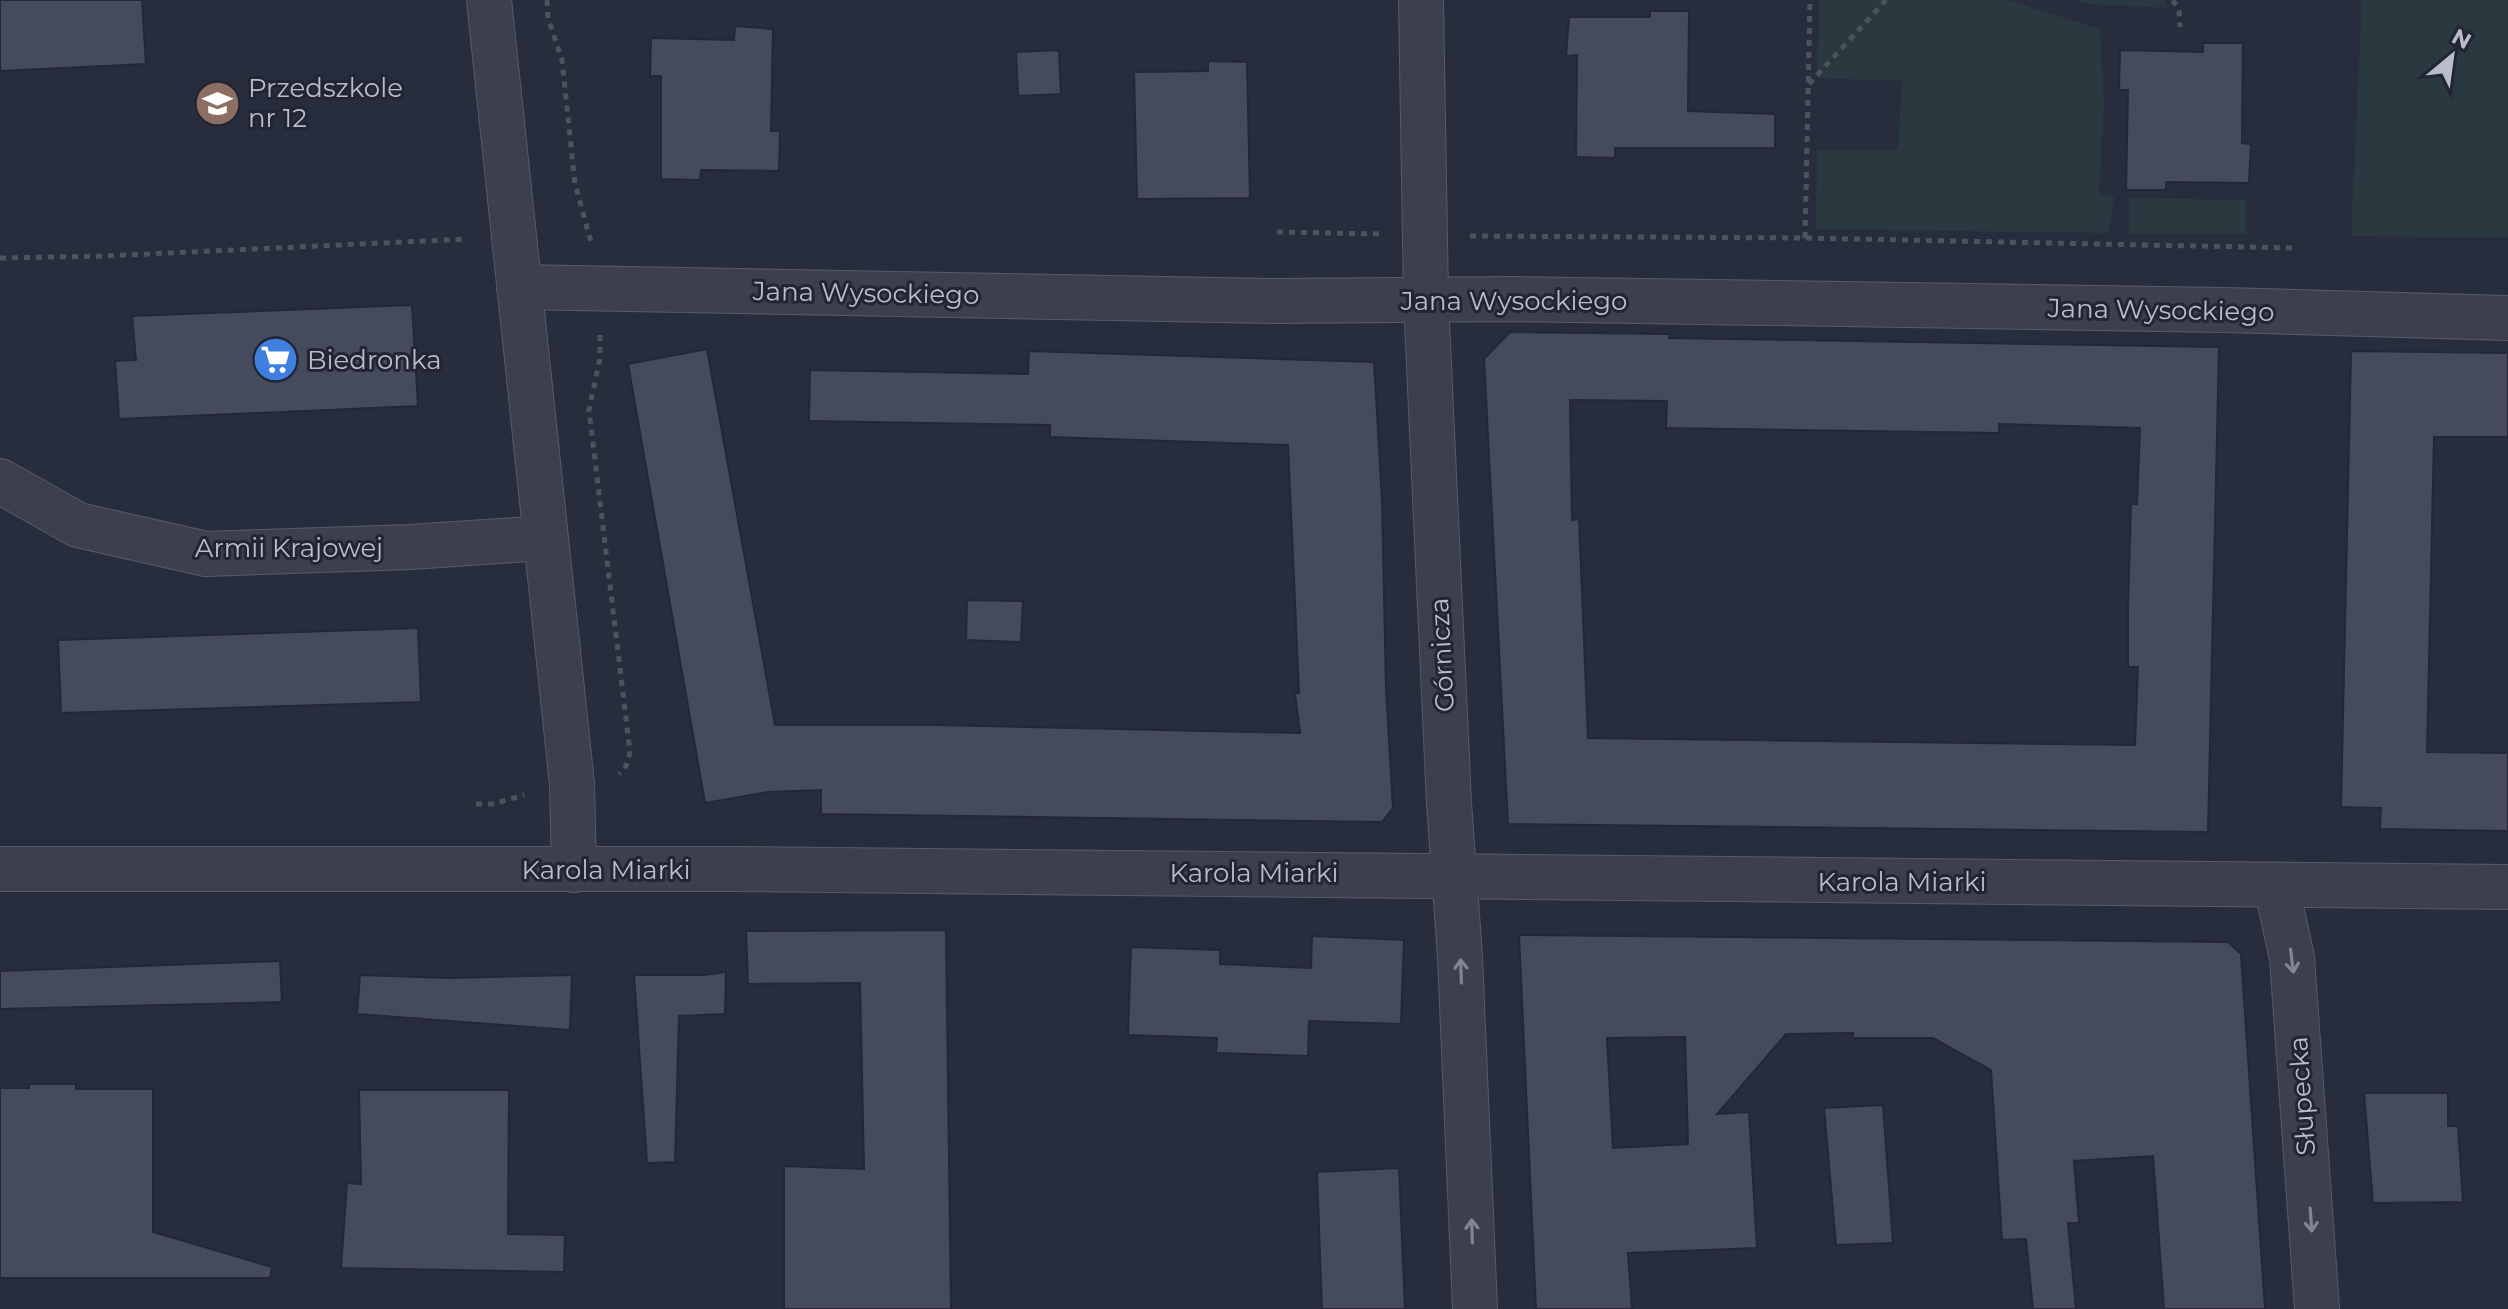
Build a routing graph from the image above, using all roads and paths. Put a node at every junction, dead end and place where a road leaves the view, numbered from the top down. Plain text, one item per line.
1 (489, 0) edge
2 (547, 0) edge
3 (1421, 0) edge
4 (1810, 0) edge
5 (1886, 0) edge
6 (2173, 0) edge
7 (2180, 27) dead end
8 (1808, 85) junction
9 (1277, 232) dead end
10 (1425, 235) junction
11 (1805, 238) junction
12 (482, 239) dead end
13 (592, 248) dead end
14 (2294, 248) dead end
15 (0, 258) edge
16 (519, 287) junction
17 (1426, 300) junction
18 (2508, 318) edge
19 (600, 331) dead end
20 (0, 481) edge
21 (544, 538) junction
22 (626, 766) dead end
23 (529, 792) dead end
24 (476, 804) dead end
25 (0, 869) edge
26 (574, 870) junction
27 (1455, 878) junction
28 (2276, 885) junction
29 (2508, 887) edge
30 (1475, 1309) edge
31 (2317, 1309) edge

1 - 16 street
2 - 13 path
3 - 10 street, Górnicza
4 - 8 path
5 - 8 path
6 - 7 path
8 - 11 path
9 - 10 path
10 - 11 path
10 - 17 street, Górnicza
11 - 14 path
12 - 15 path
16 - 17 street, Jana Wysockiego
16 - 21 street
17 - 18 street, Jana Wysockiego
17 - 27 street, Górnicza
19 - 22 path
20 - 21 street, Armii Krajowej
21 - 26 street
23 - 24 path
25 - 26 street, Karola Miarki
26 - 27 street, Karola Miarki
27 - 28 street, Karola Miarki
30 -> 27 street, Górnicza
28 - 29 street, Karola Miarki
28 -> 31 street, Słupecka

